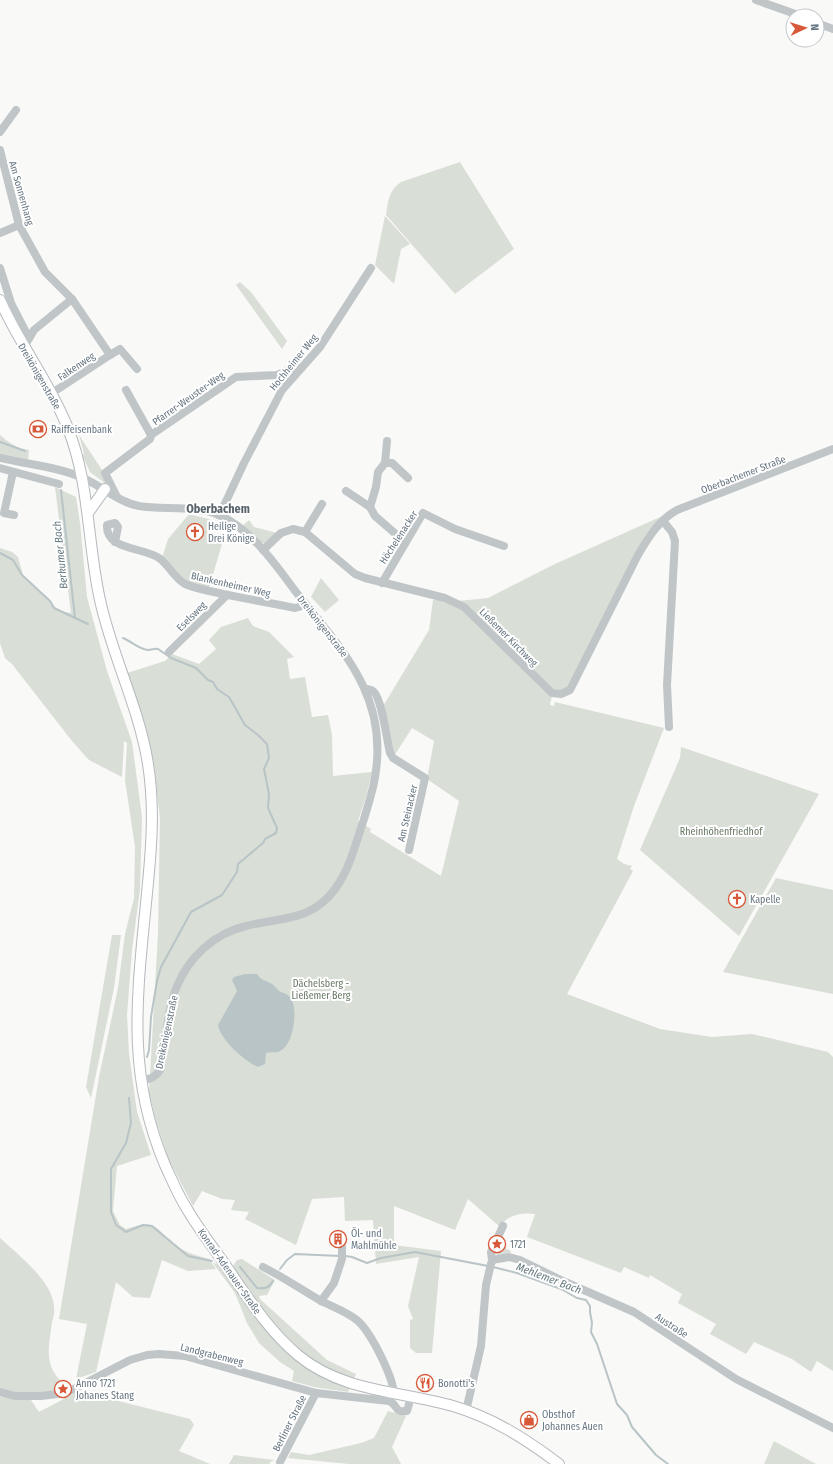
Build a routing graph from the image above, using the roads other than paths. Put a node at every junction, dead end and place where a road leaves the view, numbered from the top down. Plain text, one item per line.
1 (756, 0) edge
2 (785, 10) edge
3 (16, 110) dead end
4 (0, 132) edge
5 (0, 150) edge
6 (19, 225) junction
7 (0, 233) edge
8 (0, 268) edge
9 (371, 268) dead end
10 (72, 299) junction
11 (0, 300) edge
12 (27, 343) junction
13 (110, 355) junction
14 (301, 368) junction
15 (137, 369) dead end
16 (126, 390) dead end
17 (52, 394) junction
18 (151, 435) junction
19 (387, 441) dead end
20 (833, 449) edge
21 (0, 458) edge
22 (385, 463) junction
23 (0, 468) edge
24 (13, 472) junction
25 (82, 477) junction
26 (408, 478) dead end
27 (59, 484) dead end
28 (105, 490) junction
29 (346, 491) dead end
30 (117, 497) junction
31 (322, 504) dead end
32 (370, 507) junction
33 (88, 513) junction
34 (14, 515) dead end
35 (218, 515) junction
36 (663, 521) junction
37 (305, 532) junction
38 (115, 542) dead end
39 (405, 542) junction
40 (504, 546) dead end
41 (263, 550) junction
42 (382, 583) junction
43 (227, 595) junction
44 (306, 605) junction
45 (169, 652) dead end
46 (365, 690) junction
47 (669, 727) dead end
48 (409, 850) dead end
49 (140, 1081) junction
50 (503, 1226) dead end
51 (342, 1253) dead end
52 (492, 1261) junction
53 (263, 1267) dead end
54 (321, 1301) junction
55 (0, 1392) edge
56 (316, 1393) junction
57 (394, 1394) junction
58 (411, 1397) junction
59 (466, 1411) junction
60 (833, 1428) edge
61 (280, 1462) dead end
62 (558, 1464) edge

1 - 2 street
3 - 4 street
5 - 6 street, Am Sonnenhang
6 - 7 street
6 - 10 street, Am Sonnenhang
8 - 12 street
9 - 14 street, Hochheimer Weg
10 - 12 street
10 - 13 street, Falkenweg
11 - 12 main road, Dreikönigenstraße
12 - 17 main road, Dreikönigenstraße
13 - 15 street, Falkenweg
13 - 17 street, Falkenweg
14 - 18 street, Pfarrer-Weuster-Weg
14 - 35 street, Hochheimer Weg
16 - 18 street, Pfarrer-Weuster-Weg
17 - 25 main road, Dreikönigenstraße
18 - 30 street, Pfarrer-Weuster-Weg
19 - 22 street
20 - 36 street, Oberbachemer Straße
21 - 25 street
22 - 26 street
22 - 32 street
23 - 24 street
24 - 27 street
24 - 34 street
25 - 28 street, Dreikönigenstraße
25 - 33 main road, Konrad-Adenauer-Straße
28 - 30 street, Dreikönigenstraße
28 - 33 main road
29 - 32 street
30 - 35 street, Dreikönigenstraße
31 - 37 street
32 - 39 street
33 - 49 main road, Konrad-Adenauer-Straße
35 - 41 street, Dreikönigenstraße
36 - 42 street, Ließemer Kirchweg
36 - 47 street
37 - 41 street
37 - 42 street, Ließemer Kirchweg
38 - 43 street, Blankenheimer Weg
39 - 40 street, Höchelenacker
39 - 42 street, Höchelenacker
41 - 44 street, Dreikönigenstraße
43 - 44 street, Blankenheimer Weg
43 - 45 street, Eselsweg
44 - 46 street, Dreikönigenstraße
46 - 48 street, Am Steinacker
46 - 49 street, Dreikönigenstraße
49 - 57 main road, Konrad-Adenauer-Straße
50 - 52 street
51 - 54 street
52 - 59 street
52 - 60 street, Austraße
53 - 54 street
54 - 57 street
55 - 56 street, Landgrabenweg
56 - 58 street, Landgrabenweg
56 - 61 street, Berliner Straße
57 - 58 main road, Konrad-Adenauer-Straße
58 - 59 main road, Konrad-Adenauer-Straße
59 - 62 main road, Konrad-Adenauer-Straße

